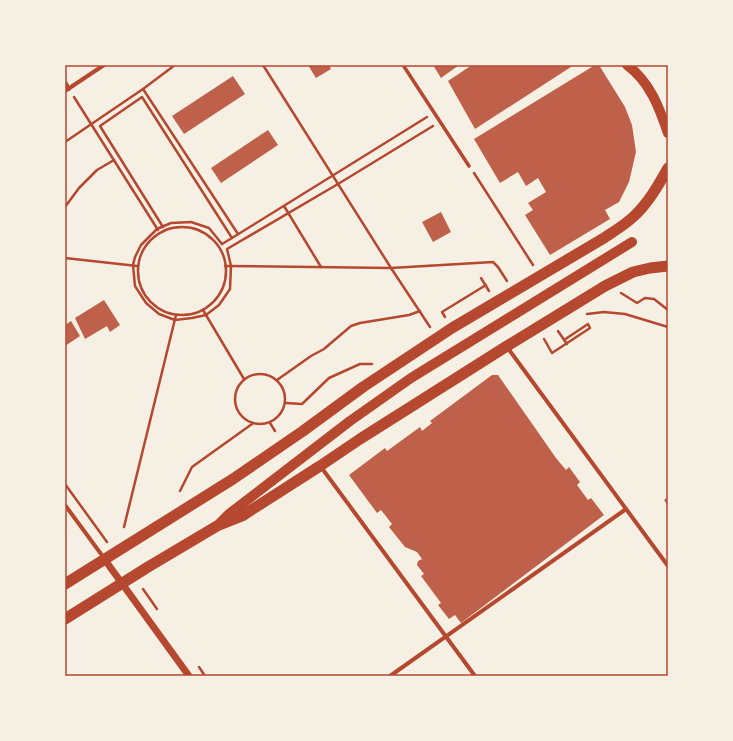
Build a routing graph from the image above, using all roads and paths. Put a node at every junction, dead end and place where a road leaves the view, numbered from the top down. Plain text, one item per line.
1 (104, 65) edge
2 (175, 65) edge
3 (263, 65) edge
4 (403, 65) edge
5 (627, 65) edge
6 (65, 82) edge
7 (69, 88) junction
8 (143, 89) junction
9 (65, 91) edge
10 (434, 113) junction
11 (440, 122) junction
12 (91, 123) junction
13 (668, 133) edge
14 (65, 142) edge
15 (114, 160) junction
16 (469, 166) joint
17 (668, 168) edge
18 (333, 176) junction
19 (338, 184) junction
20 (284, 206) junction
21 (65, 207) edge
22 (288, 214) junction
23 (163, 227) junction
24 (158, 231) junction
25 (238, 234) junction
26 (232, 238) junction
27 (632, 242) dead end
28 (222, 244) junction
29 (219, 246) junction
30 (65, 258) edge
31 (133, 265) junction
32 (138, 266) junction
33 (225, 266) junction
34 (231, 266) junction
35 (668, 266) edge
36 (321, 267) junction
37 (498, 267) dead end
38 (391, 268) junction
39 (541, 276) junction
40 (620, 293) dead end
41 (203, 310) junction
42 (668, 310) edge
43 (420, 311) junction
44 (584, 314) dead end
45 (176, 315) junction
46 (206, 315) junction
47 (175, 320) junction
48 (668, 327) edge
49 (433, 331) dead end
50 (564, 340) dead end
51 (507, 346) junction
52 (552, 353) dead end
53 (379, 364) dead end
54 (244, 379) junction
55 (277, 380) junction
56 (286, 403) junction
57 (252, 423) junction
58 (270, 423) junction
59 (275, 431) dead end
60 (320, 466) junction
61 (65, 484) edge
62 (180, 491) dead end
63 (65, 505) edge
64 (626, 509) junction
65 (217, 526) junction
66 (124, 527) dead end
67 (105, 539) dead end
68 (105, 560) junction
69 (668, 566) edge
70 (122, 583) junction
71 (65, 584) edge
72 (65, 619) edge
73 (446, 637) junction
74 (189, 676) edge
75 (390, 676) edge
76 (475, 676) edge

1 - 7 street
2 - 8 path
3 - 18 path
4 - 10 street
5 - 13 main road
6 - 7 street
7 - 9 street
7 - 12 path
8 - 12 path
8 - 25 path
10 - 11 street
10 - 18 path
11 - 16 street
11 - 19 path
12 - 14 path
12 - 15 path
15 - 21 path
15 - 24 path
16 - 39 path
17 - 39 highway
18 - 19 path
18 - 20 path
19 - 22 path
19 - 38 path
20 - 22 path
20 - 25 path
22 - 34 path
22 - 36 path
23 - 24 path
23 - 26 path
23 - 28 path
24 - 29 path
24 - 31 path
24 - 32 path
25 - 26 path
26 - 28 path
27 - 65 main road
28 - 29 path
29 - 33 path
30 - 31 path
31 - 32 path
31 - 47 path
32 - 45 path
33 - 34 path
33 - 41 path
34 - 36 path
34 - 46 path
35 - 51 highway
36 - 38 path
37 - 38 path
38 - 43 path
39 - 68 highway
40 - 42 path
41 - 45 path
41 - 46 path
43 - 49 path
43 - 55 path
44 - 48 path
45 - 47 path
46 - 47 path
46 - 54 path
47 - 66 path
50 - 52 path
51 - 60 highway
51 - 64 street
53 - 56 path
54 - 55 path
54 - 57 path
55 - 56 path
56 - 58 path
57 - 58 path
57 - 62 path
58 - 59 path
60 - 65 highway
60 - 73 street
61 - 67 path
63 - 68 street
64 - 69 street
64 - 73 street
65 - 70 highway
68 - 70 street
68 - 71 highway
70 - 72 highway
70 - 74 street
73 - 75 street
73 - 76 street

